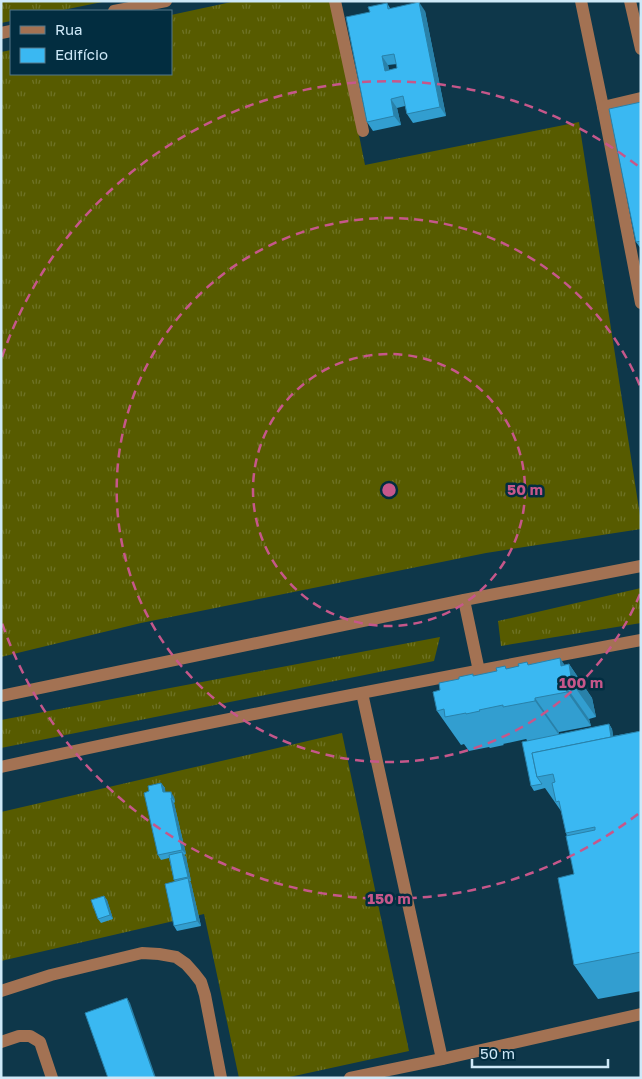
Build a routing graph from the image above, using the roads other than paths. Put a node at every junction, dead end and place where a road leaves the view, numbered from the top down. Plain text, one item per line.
1 (166, 1) edge
2 (336, 1) edge
3 (581, 1) edge
4 (630, 1) edge
5 (119, 10) edge
6 (641, 49) edge
7 (641, 98) edge
8 (603, 107) junction
9 (363, 131) dead end
10 (641, 303) edge
11 (641, 566) edge
12 (464, 600) junction
13 (641, 640) edge
14 (479, 671) junction
15 (362, 693) junction
16 (1, 696) edge
17 (1, 767) edge
18 (1, 991) edge
19 (641, 1014) edge
20 (1, 1042) edge
21 (442, 1059) junction
22 (52, 1078) edge
23 (220, 1078) edge
24 (350, 1078) edge

1 - 5 street
2 - 9 street
3 - 8 street
4 - 6 street
7 - 8 street
8 - 10 street
11 - 12 street
12 - 14 street
12 - 16 street
13 - 14 street
14 - 15 street
15 - 17 street
15 - 21 street
18 - 23 street
19 - 21 street
20 - 22 street
21 - 24 street

